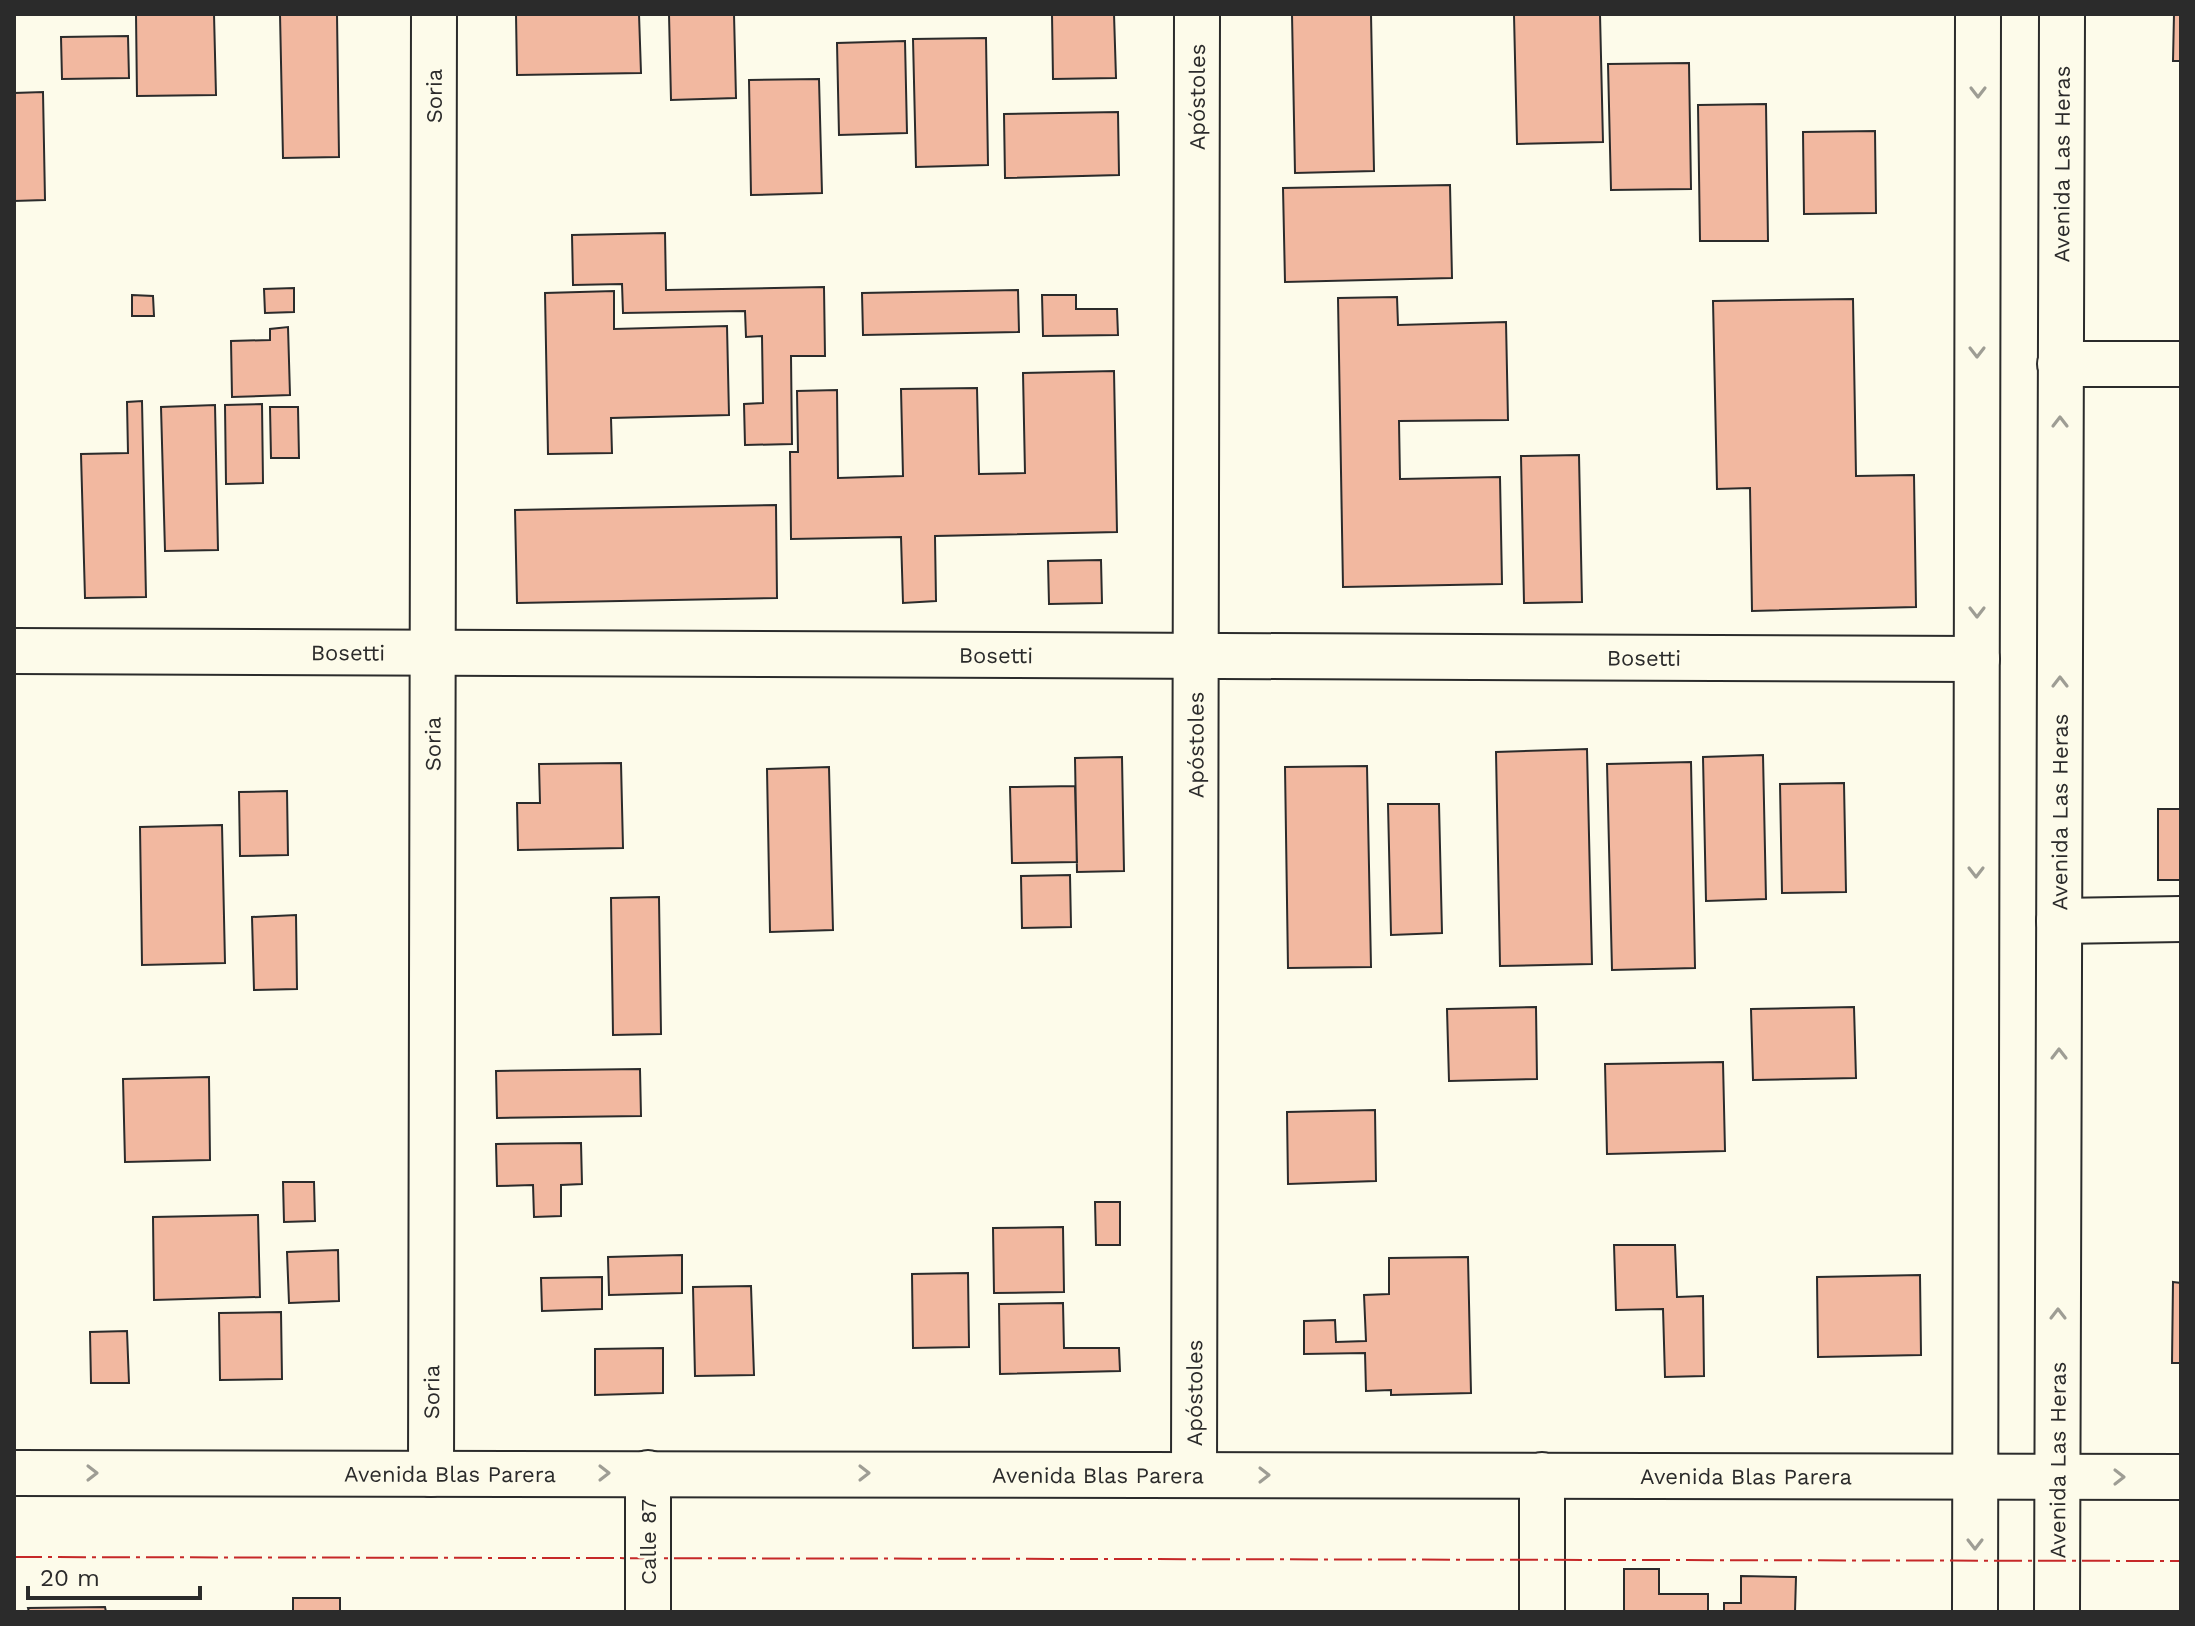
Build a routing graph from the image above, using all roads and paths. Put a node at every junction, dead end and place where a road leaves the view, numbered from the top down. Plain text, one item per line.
1 (434, 14) edge
2 (1197, 14) edge
3 (1978, 14) edge
4 (2062, 14) edge
5 (2060, 364) junction
6 (2181, 364) edge
7 (14, 651) edge
8 (433, 653) junction
9 (1195, 655) junction
10 (1977, 659) junction
11 (2181, 919) edge
12 (2059, 921) junction
13 (14, 1473) edge
14 (648, 1473) junction
15 (431, 1474) junction
16 (1194, 1475) junction
17 (1542, 1475) junction
18 (1975, 1476) junction
19 (2057, 1476) junction
20 (2181, 1477) edge
21 (648, 1612) edge
22 (1542, 1612) edge
23 (1975, 1612) edge
24 (2057, 1612) edge

1 - 8 street, Soria
2 - 9 street, Apóstoles
3 -> 10 street
4 - 5 street, Avenida Las Heras
5 - 6 street
12 -> 5 street, Avenida Las Heras
7 - 8 street, Bosetti
8 - 9 street, Bosetti
8 - 15 street, Soria
9 - 10 street, Bosetti
9 - 16 street, Apóstoles
10 -> 18 street
11 - 12 street
19 -> 12 street, Avenida Las Heras
13 -> 15 street, Avenida Blas Parera
15 -> 14 street, Avenida Blas Parera
14 -> 16 street, Avenida Blas Parera
14 - 21 street, Calle 87
16 -> 17 street, Avenida Blas Parera
17 - 18 street, Avenida Blas Parera
17 - 22 street
18 - 19 street, Avenida Blas Parera
18 -> 23 street
19 -> 20 street, Avenida Blas Parera
19 - 24 street, Avenida Las Heras

